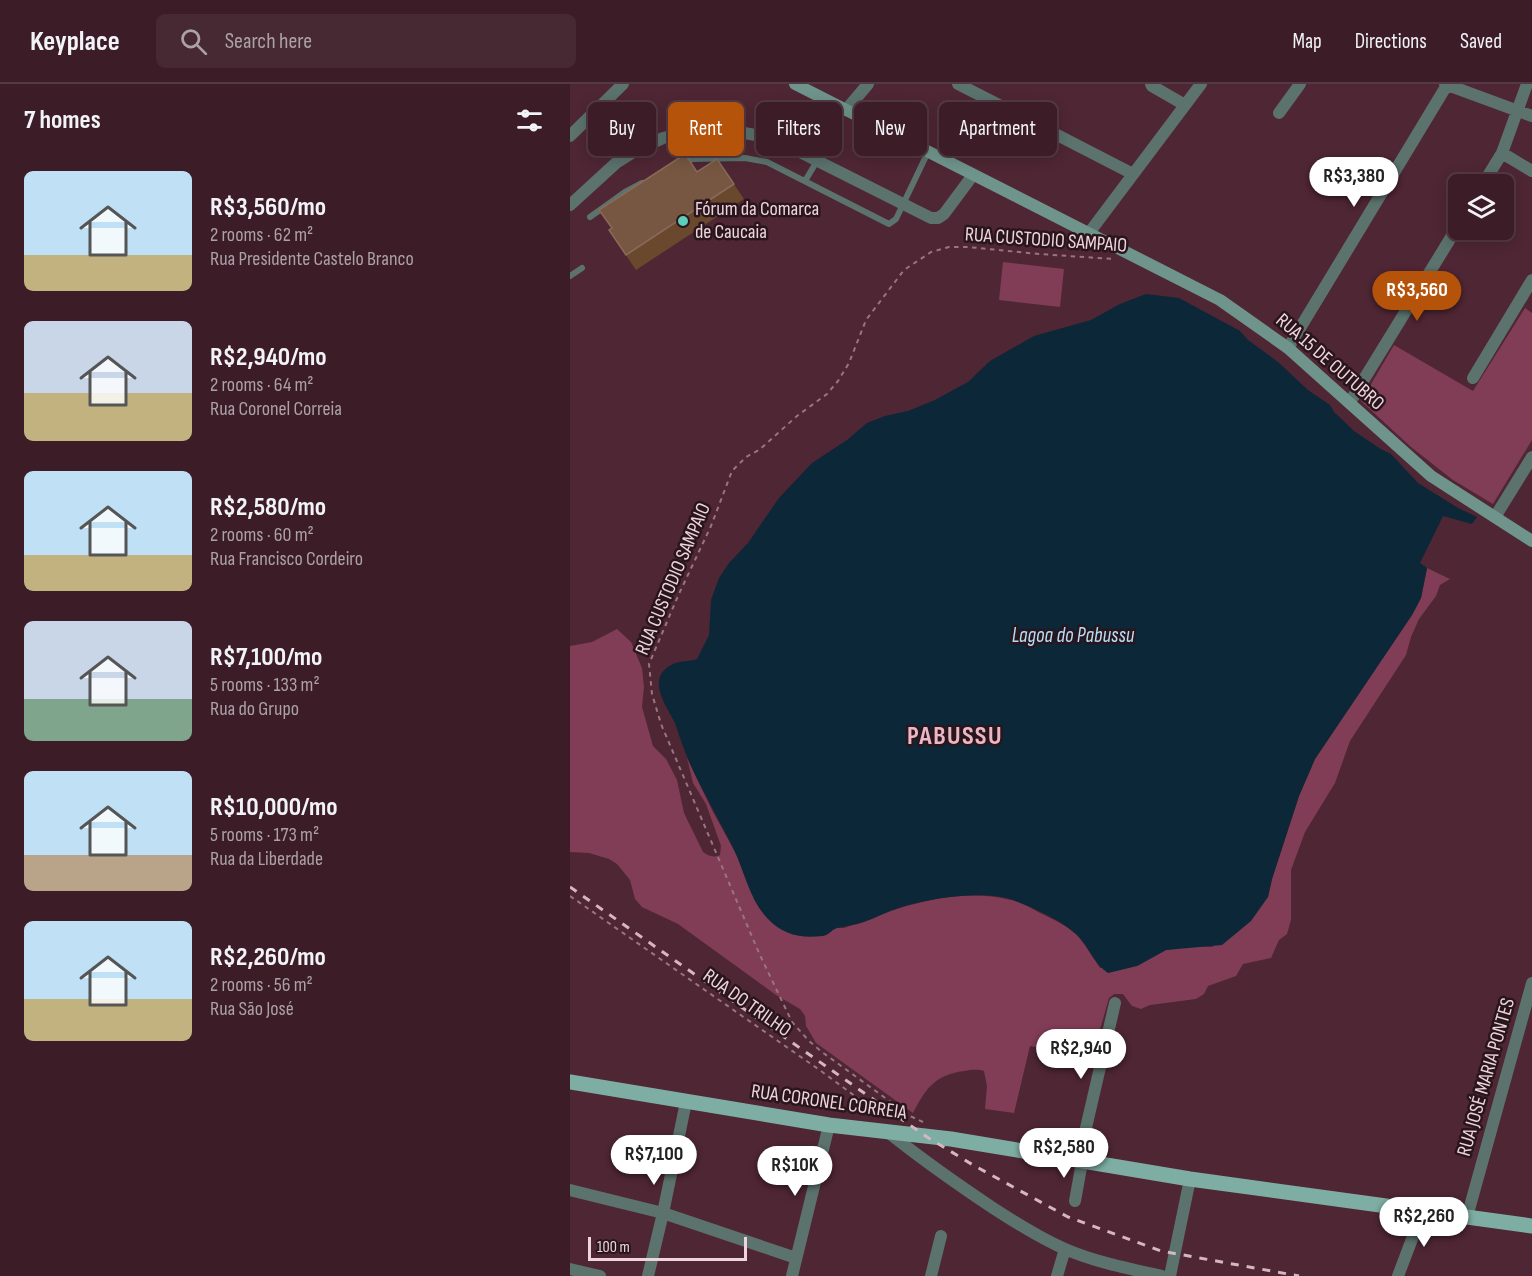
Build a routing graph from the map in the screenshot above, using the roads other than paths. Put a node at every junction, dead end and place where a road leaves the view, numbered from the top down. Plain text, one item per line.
1 (623, 84) edge
2 (795, 84) edge
3 (868, 84) edge
4 (958, 84) edge
5 (1151, 84) edge
6 (1201, 84) edge
7 (1300, 84) edge
8 (1446, 84) edge
9 (1527, 84) edge
10 (1185, 105) junction
11 (846, 110) junction
12 (1517, 111) junction
13 (1279, 114) dead end
14 (1532, 116) edge
15 (570, 136) edge
16 (928, 152) junction
17 (1502, 153) junction
18 (817, 160) junction
19 (677, 164) edge
20 (1532, 171) edge
21 (1133, 174) junction
22 (1489, 174) edge
23 (973, 175) junction
24 (652, 178) edge
25 (805, 181) junction
26 (903, 204) junction
27 (570, 205) edge
28 (590, 217) dead end
29 (1089, 233) junction
30 (1449, 240) edge
31 (582, 268) dead end
32 (570, 276) edge
33 (1532, 280) edge
34 (1288, 348) junction
35 (1473, 378) dead end
36 (1350, 402) junction
37 (1532, 457) edge
38 (1495, 517) junction
39 (1532, 541) edge
40 (1532, 983) edge
41 (1115, 1003) dead end
42 (570, 1082) edge
43 (686, 1102) junction
44 (829, 1125) junction
45 (889, 1127) junction
46 (1082, 1162) junction
47 (1190, 1179) junction
48 (570, 1190) edge
49 (1075, 1200) dead end
50 (1423, 1210) junction
51 (663, 1213) junction
52 (1467, 1217) junction
53 (1532, 1226) edge
54 (941, 1236) dead end
55 (1065, 1249) junction
56 (796, 1258) junction
57 (570, 1269) edge
58 (600, 1276) edge
59 (648, 1276) edge
60 (792, 1276) edge
61 (931, 1276) edge
62 (1057, 1276) edge
63 (1162, 1276) edge
64 (1170, 1276) edge
65 (1398, 1276) edge

1 - 15 street
2 - 11 main road, RUA 15 DE OUTUBRO
3 - 11 street
4 - 21 street
5 - 10 street
6 - 10 street
7 - 13 street
8 - 12 street
8 - 34 street
9 - 12 street
10 - 21 street
11 - 16 main road, RUA 15 DE OUTUBRO
12 - 14 street
12 - 17 street
16 - 23 main road, RUA 15 DE OUTUBRO
16 - 26 lane
17 - 20 street
17 - 22 street
18 - 25 lane
18 - 26 street
18 - 27 street
19 - 25 lane
21 - 29 street
23 - 26 street
23 - 29 main road, RUA 15 DE OUTUBRO
24 - 28 lane
25 - 26 lane
29 - 34 main road, RUA 15 DE OUTUBRO
30 - 36 street
31 - 32 lane
33 - 35 street
34 - 36 main road, RUA 15 DE OUTUBRO
36 - 38 main road, RUA 15 DE OUTUBRO
37 - 38 street
38 - 39 main road, RUA 15 DE OUTUBRO
40 - 52 street, RUA JOSÉ MARIA PONTES
41 - 46 street
42 - 43 main road, RUA CORONEL CORREIA
43 - 44 main road, RUA CORONEL CORREIA
43 - 51 street
44 - 45 main road, RUA CORONEL CORREIA
44 - 56 street
45 - 46 main road, RUA CORONEL CORREIA
45 - 55 street
46 - 47 main road, RUA CORONEL CORREIA
46 - 49 street
47 - 50 main road, RUA CORONEL CORREIA
47 - 64 street
48 - 51 street
50 - 52 main road, RUA CORONEL CORREIA
50 - 65 street
51 - 56 street
51 - 59 street
52 - 53 main road, RUA CORONEL CORREIA
54 - 61 street
55 - 62 street
55 - 63 street
56 - 60 street
57 - 58 street

